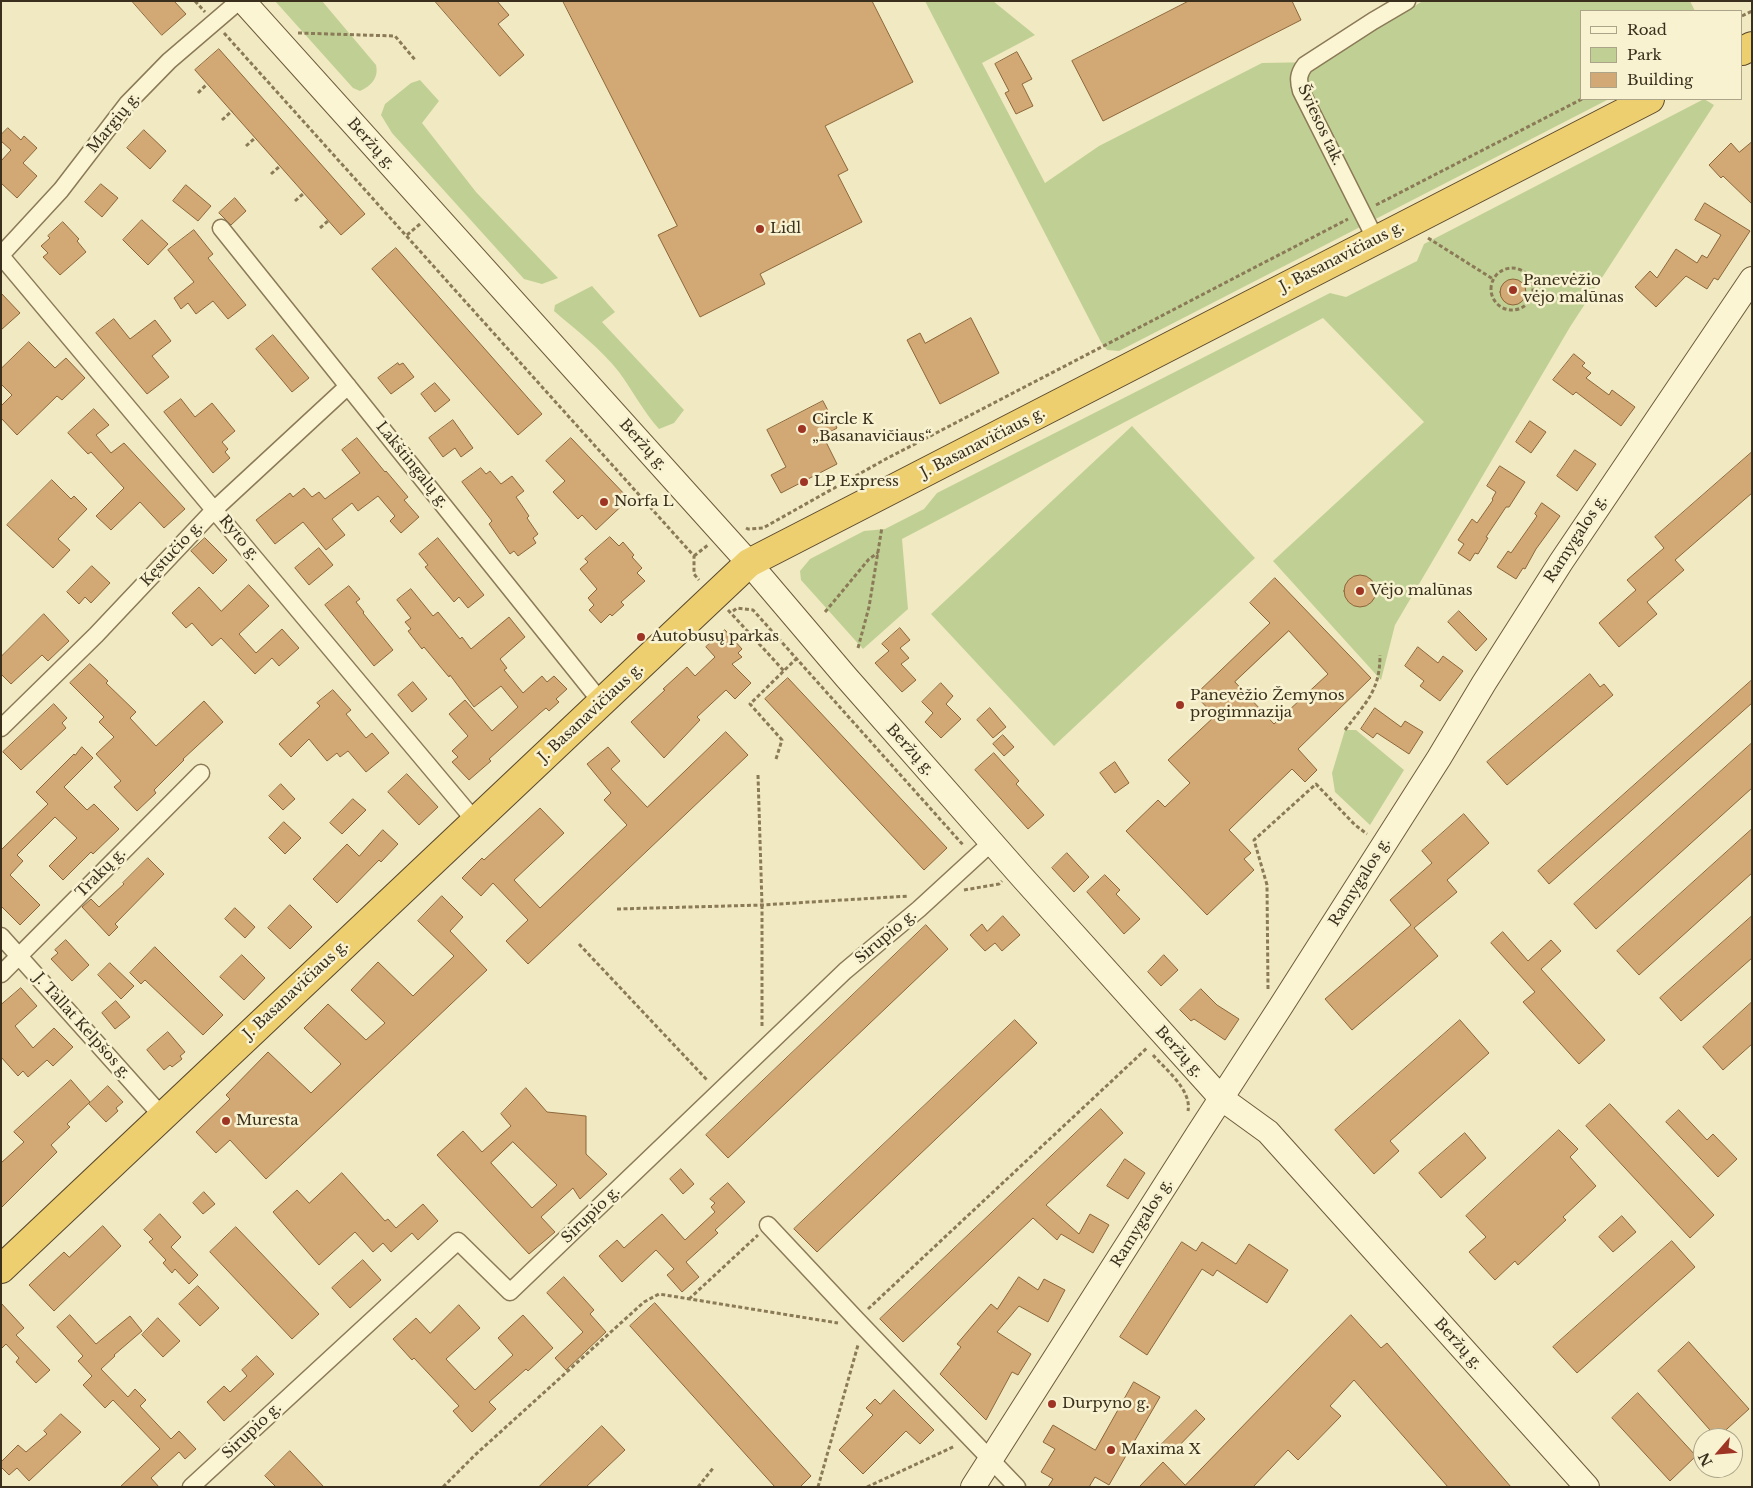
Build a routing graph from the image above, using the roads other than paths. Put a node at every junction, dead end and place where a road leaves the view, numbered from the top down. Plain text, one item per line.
1 (239, 1) edge
2 (243, 1) edge
3 (1407, 1) edge
4 (1648, 100) edge
5 (221, 228) dead end
6 (1376, 240) junction
7 (1, 255) edge
8 (1752, 280) edge
9 (348, 386) junction
10 (215, 509) junction
11 (749, 564) junction
12 (602, 703) junction
13 (1, 728) edge
14 (201, 773) dead end
15 (476, 822) junction
16 (992, 842) junction
17 (1, 936) edge
18 (19, 956) junction
19 (1, 974) edge
20 (1221, 1098) junction
21 (162, 1116) junction
22 (768, 1225) road end
23 (1, 1269) edge
24 (990, 1459) junction
25 (191, 1487) edge
26 (973, 1487) edge
27 (1017, 1487) edge
28 (1587, 1487) edge

1 - 7 street, Margių g.
2 - 11 main road, Beržų g.
3 - 6 street, Šviesos tak.
4 - 6 highway, J. Basanavičiaus g.
5 - 9 street, Lakštingalų g.
6 - 11 highway, J. Basanavičiaus g.
7 - 10 street, Ryto g.
8 - 20 main road, Ramygalos g.
9 - 10 street, Kęstučio g.
9 - 12 street, Lakštingalų g.
10 - 13 street, Kęstučio g.
10 - 15 street, Ryto g.
11 - 12 highway, J. Basanavičiaus g.
11 - 16 main road, Beržų g.
12 - 15 highway, J. Basanavičiaus g.
14 - 18 street, Trakų g.
15 - 21 highway, J. Basanavičiaus g.
16 - 20 main road, Beržų g.
16 - 25 street, Sirupio g.
17 - 18 street, J. Tallat Kelpšos g.
18 - 19 street, Trakų g.
18 - 21 street, J. Tallat Kelpšos g.
20 - 24 main road, Ramygalos g.
20 - 28 main road, Beržų g.
21 - 23 highway, J. Basanavičiaus g.
22 - 24 street
24 - 26 main road, Ramygalos g.
24 - 27 street

